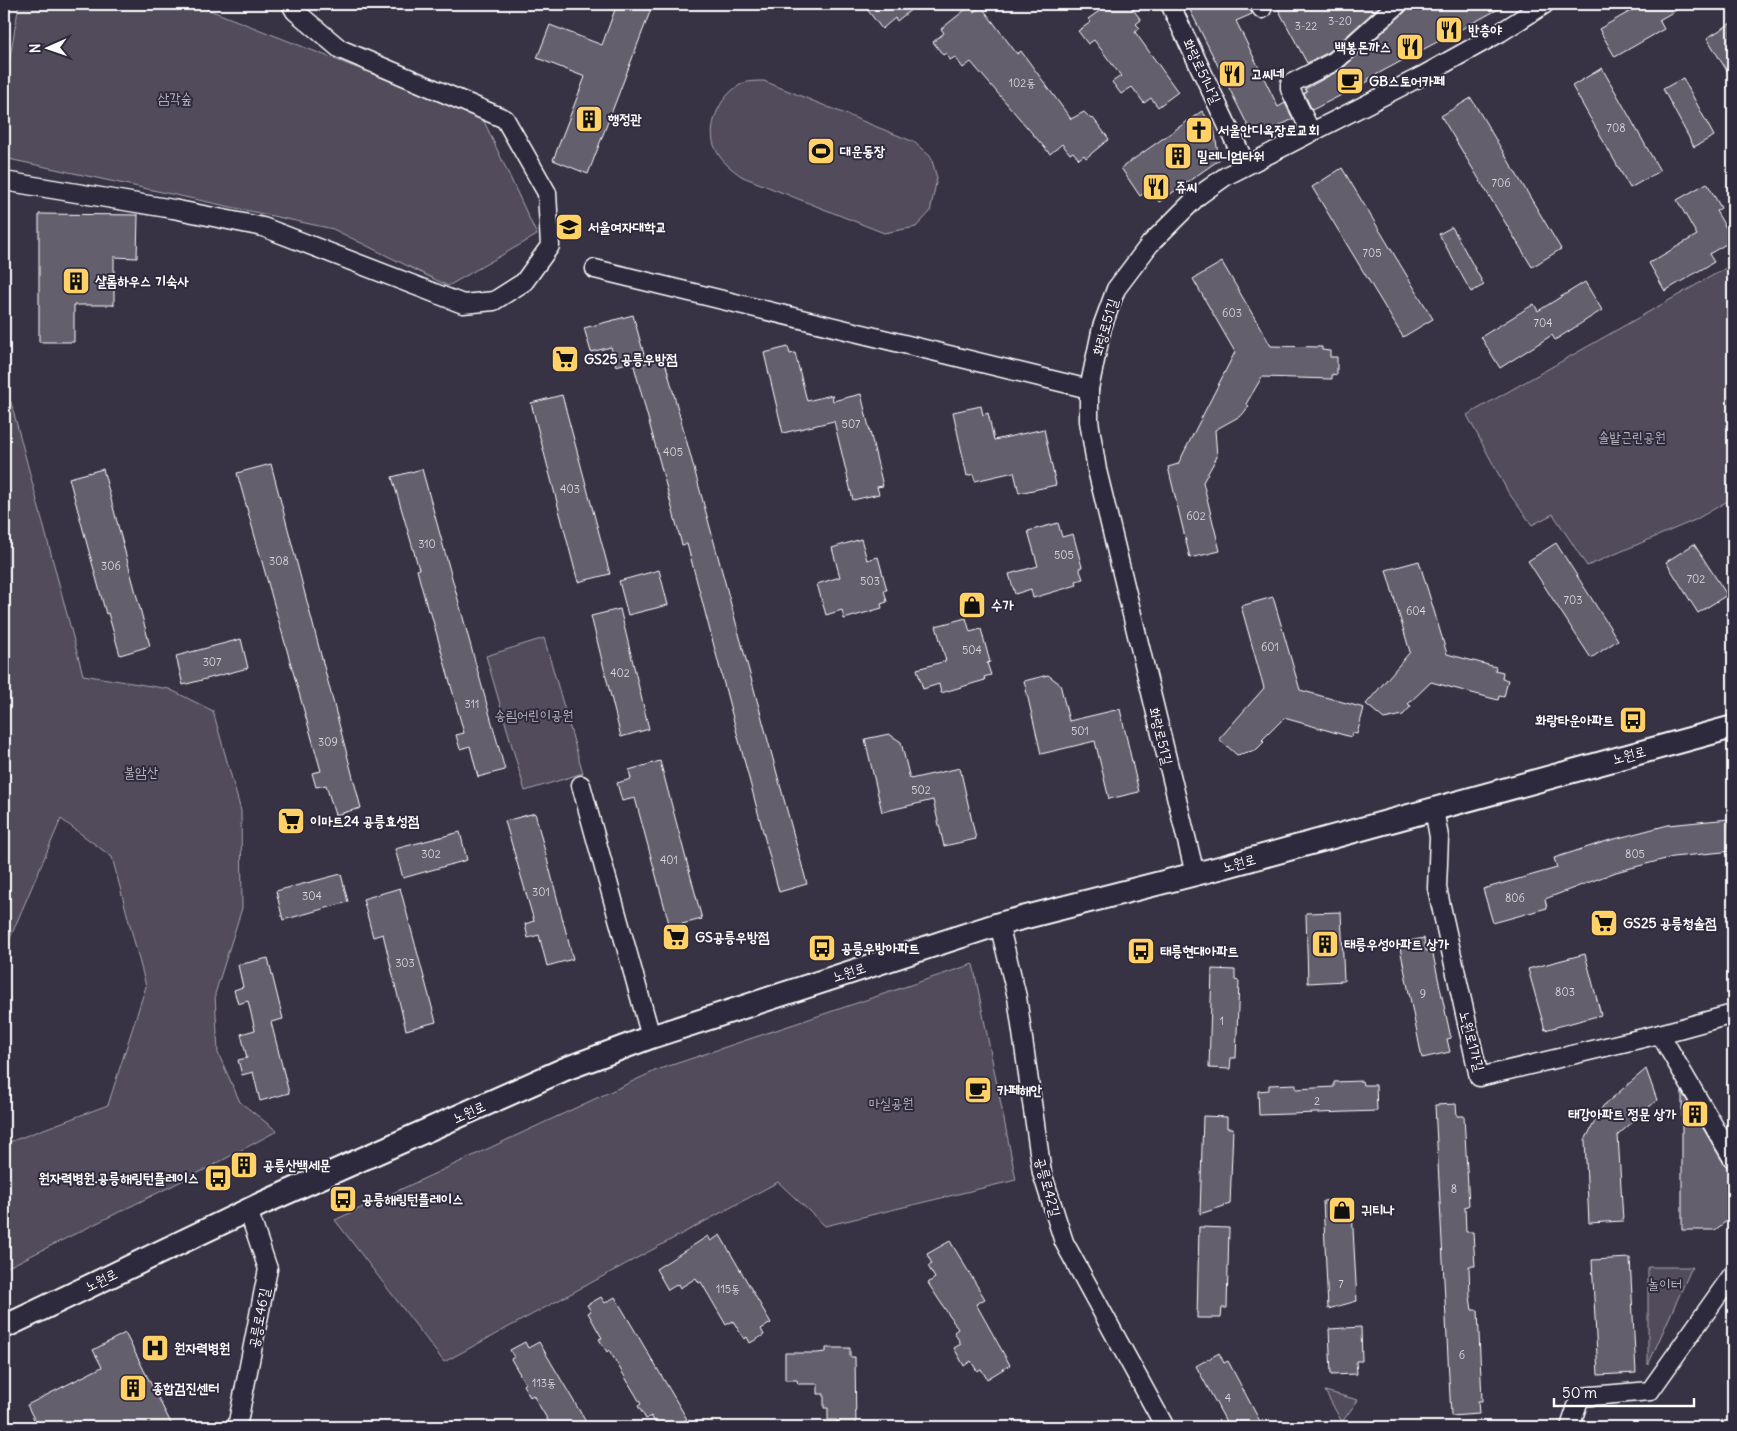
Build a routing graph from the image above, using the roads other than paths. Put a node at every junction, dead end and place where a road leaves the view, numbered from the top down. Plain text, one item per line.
1 (291, 4) edge
2 (1170, 4) edge
3 (1398, 4) edge
4 (1545, 4) edge
5 (1312, 132) junction
6 (1246, 165) junction
7 (4, 181) edge
8 (595, 269) dead end
9 (1089, 389) junction
10 (1733, 726) edge
11 (581, 785) dead end
12 (1434, 809) junction
13 (1195, 874) junction
14 (999, 924) junction
15 (1733, 1014) edge
16 (1660, 1034) junction
17 (651, 1037) junction
18 (1733, 1159) edge
19 (248, 1210) junction
20 (1733, 1274) edge
21 (4, 1327) edge
22 (238, 1427) edge
23 (1165, 1427) edge
24 (1570, 1427) edge

1 - 7 street
2 - 6 street, 화랑로51나길
3 - 5 street
4 - 5 street, 화랑로51길
5 - 6 street, 화랑로51길
6 - 9 street, 화랑로51길
8 - 9 street
9 - 13 street, 화랑로51길
10 - 12 main road, 노원로
11 - 17 street
12 - 13 main road, 노원로
12 - 16 street, 노원로1가길
13 - 14 main road, 노원로
14 - 17 main road, 노원로
14 - 23 street, 공릉로42길
15 - 16 street, 노원로1가길
16 - 18 street
17 - 19 main road, 노원로
19 - 21 main road, 노원로
19 - 22 street, 공릉로46길
20 - 24 street

